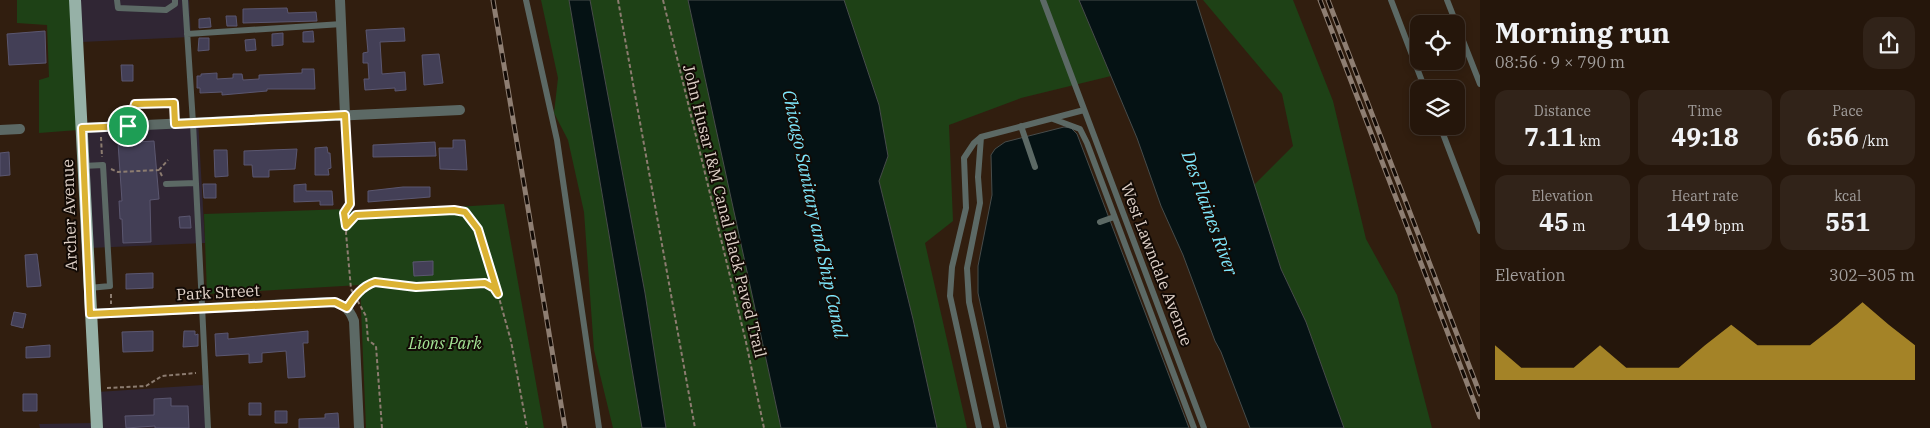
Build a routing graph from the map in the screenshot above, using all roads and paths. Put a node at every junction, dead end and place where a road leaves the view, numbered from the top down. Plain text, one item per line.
1 (75, 0) edge
2 (117, 0) edge
3 (174, 0) edge
4 (185, 0) edge
5 (340, 0) edge
6 (526, 0) edge
7 (618, 0) edge
8 (663, 0) edge
9 (1043, 0) edge
10 (1391, 0) edge
11 (1448, 0) edge
12 (342, 24) junction
13 (187, 34) junction
14 (1422, 80) edge
15 (1480, 84) edge
16 (460, 110) dead end
17 (1084, 110) junction
18 (345, 115) junction
19 (1051, 118) junction
20 (194, 122) junction
21 (175, 124) junction
22 (128, 126) junction
23 (1021, 126) junction
24 (82, 128) junction
25 (20, 129) dead end
26 (0, 130) edge
27 (101, 134) dead end
28 (1443, 135) edge
29 (980, 137) junction
30 (102, 144) dead end
31 (168, 160) dead end
32 (83, 166) junction
33 (1035, 167) dead end
34 (160, 170) junction
35 (118, 172) dead end
36 (196, 183) junction
37 (166, 184) joint
38 (350, 204) joint
39 (1114, 217) junction
40 (1100, 222) dead end
41 (346, 226) junction
42 (1480, 231) edge
43 (110, 286) junction
44 (89, 288) junction
45 (498, 294) junction
46 (356, 296) junction
47 (111, 305) dead end
48 (202, 308) junction
49 (347, 308) junction
50 (90, 314) junction
51 (206, 372) junction
52 (94, 389) junction
53 (97, 428) edge
54 (208, 428) edge
55 (359, 428) edge
56 (382, 428) edge
57 (528, 428) edge
58 (599, 428) edge
59 (694, 428) edge
60 (764, 428) edge
61 (979, 428) edge
62 (997, 428) edge
63 (1194, 428) edge
64 (1204, 428) edge

1 - 24 main road, Archer Avenue
2 - 3 lane
4 - 13 lane
5 - 12 street
6 - 58 lane
7 - 59 path
8 - 60 path, John Husar I&M Canal Black Paved Trail
9 - 17 lane, West Lawndale Avenue
10 - 14 lane
11 - 15 lane
12 - 13 lane
12 - 18 street
13 - 20 lane
16 - 18 street
17 - 19 lane
17 - 64 lane, West Lawndale Avenue
18 - 20 street
18 - 38 lane
19 - 23 lane
19 - 39 lane
20 - 21 street
20 - 36 lane
21 - 22 street
21 - 22 lane
22 - 24 street
23 - 29 lane
23 - 33 lane
24 - 32 main road, Archer Avenue
25 - 26 street
27 - 30 path
28 - 42 lane
29 - 61 lane
29 - 62 lane
31 - 34 path
32 - 43 lane
32 - 44 main road, Archer Avenue
34 - 35 path
34 - 37 path
36 - 37 lane
36 - 48 lane
38 - 41 path
39 - 40 lane
39 - 63 lane
41 - 45 path
41 - 46 path
43 - 44 lane
43 - 47 path
44 - 50 main road, Archer Avenue
45 - 46 path
45 - 57 path
46 - 49 path
46 - 56 path
48 - 49 street, Park Street
48 - 50 street, Park Street
48 - 51 lane
49 - 55 street
50 - 52 main road, Archer Avenue
51 - 52 path
51 - 54 lane
52 - 53 main road, Archer Avenue

